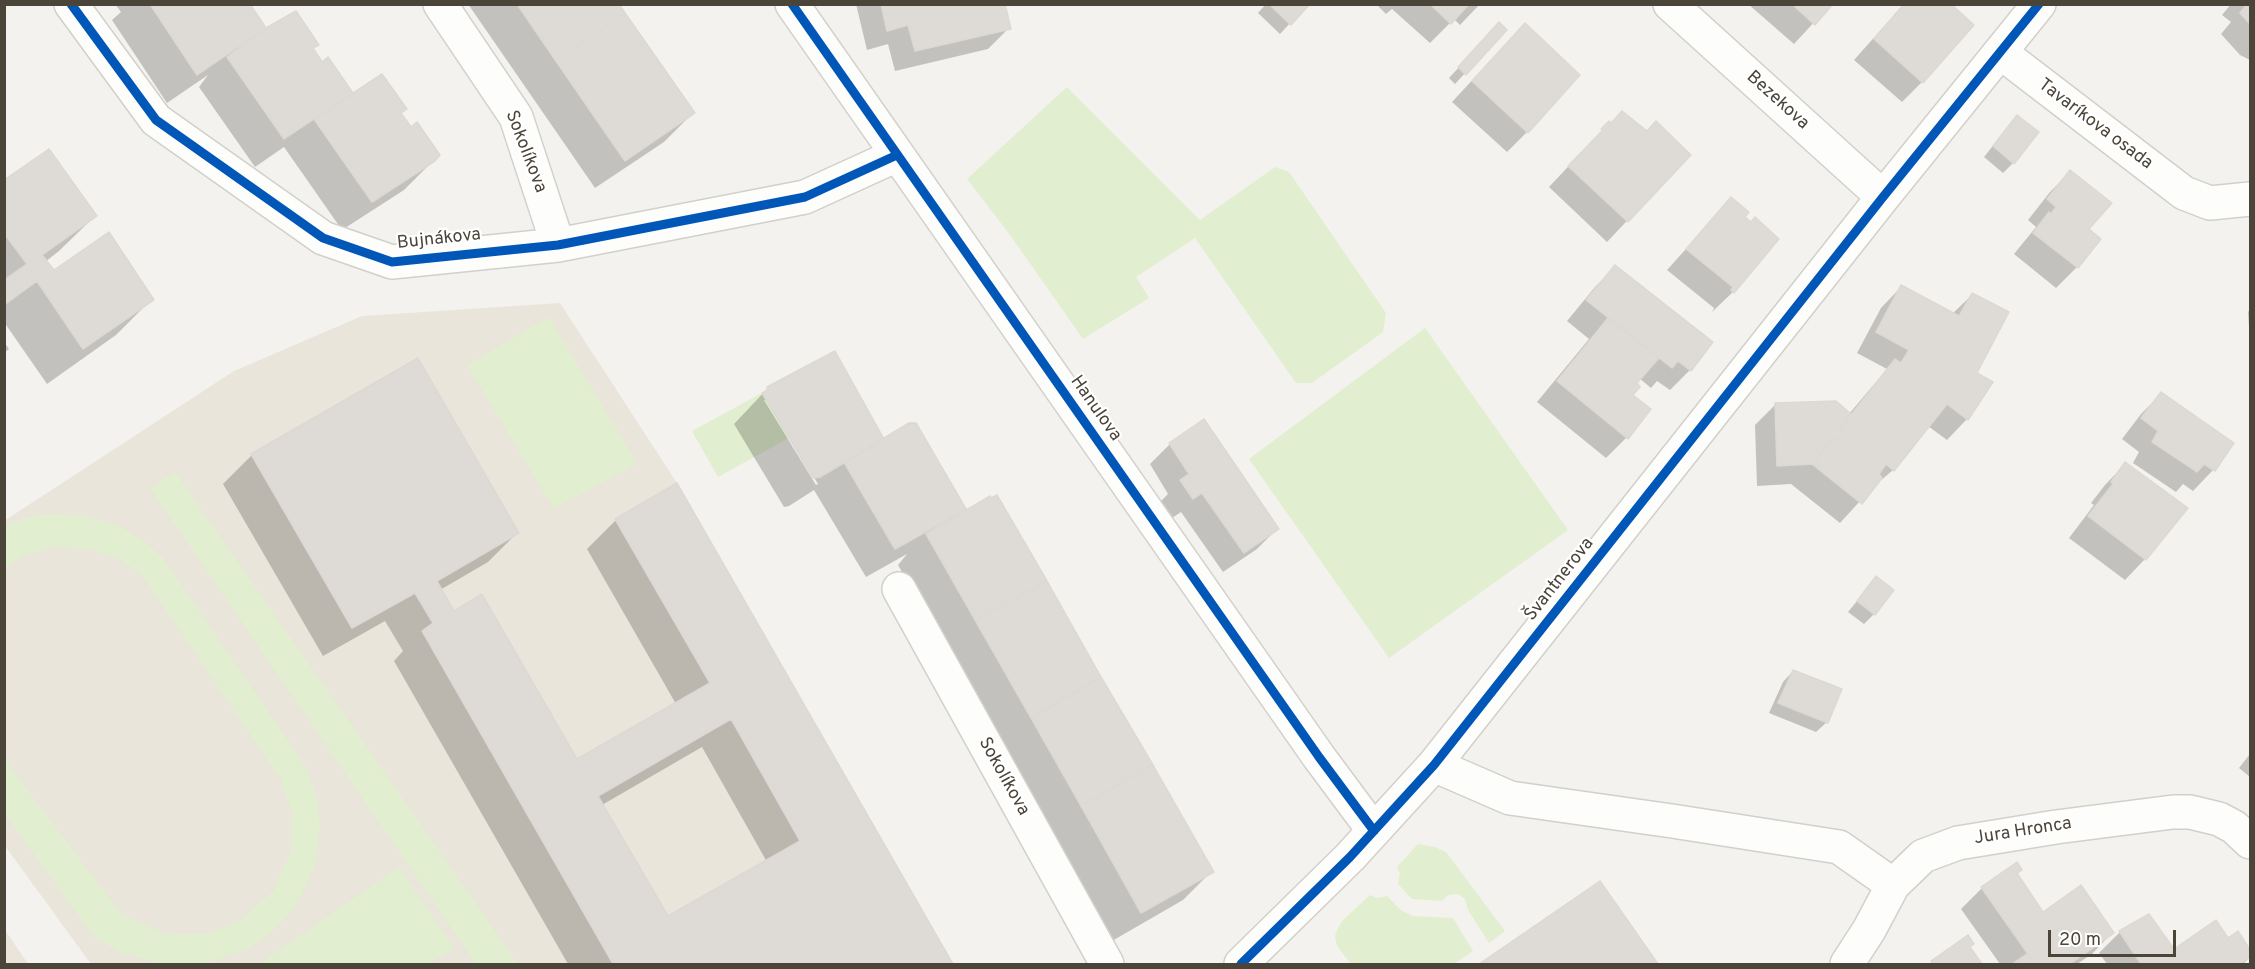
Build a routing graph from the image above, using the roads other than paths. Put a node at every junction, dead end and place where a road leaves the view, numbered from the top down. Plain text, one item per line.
1 (71, 4) edge
2 (440, 4) edge
3 (792, 4) edge
4 (1670, 4) edge
5 (2039, 4) edge
6 (2000, 52) junction
7 (897, 155) junction
8 (1883, 197) junction
9 (2250, 199) edge
10 (558, 245) junction
11 (899, 588) dead end
12 (1434, 765) junction
13 (1374, 831) junction
14 (2250, 842) edge
15 (1893, 885) junction
16 (1107, 964) edge
17 (1241, 964) edge
18 (1847, 964) edge

1 - 10 street, Bujnákova
2 - 10 street, Sokolíkova
3 - 7 street, Hanulova
4 - 8 street, Bezekova
5 - 6 street
6 - 8 street, Švantnerova
6 - 9 street, Tavaríkova osada
7 - 10 street, Bujnákova
7 - 13 street, Hanulova
8 - 12 street, Švantnerova
11 - 16 street, Sokolíkova
12 - 13 street, Švantnerova
12 - 15 street
13 - 17 street, Švantnerova
14 - 15 street, Jura Hronca
15 - 18 street, Jura Hronca

